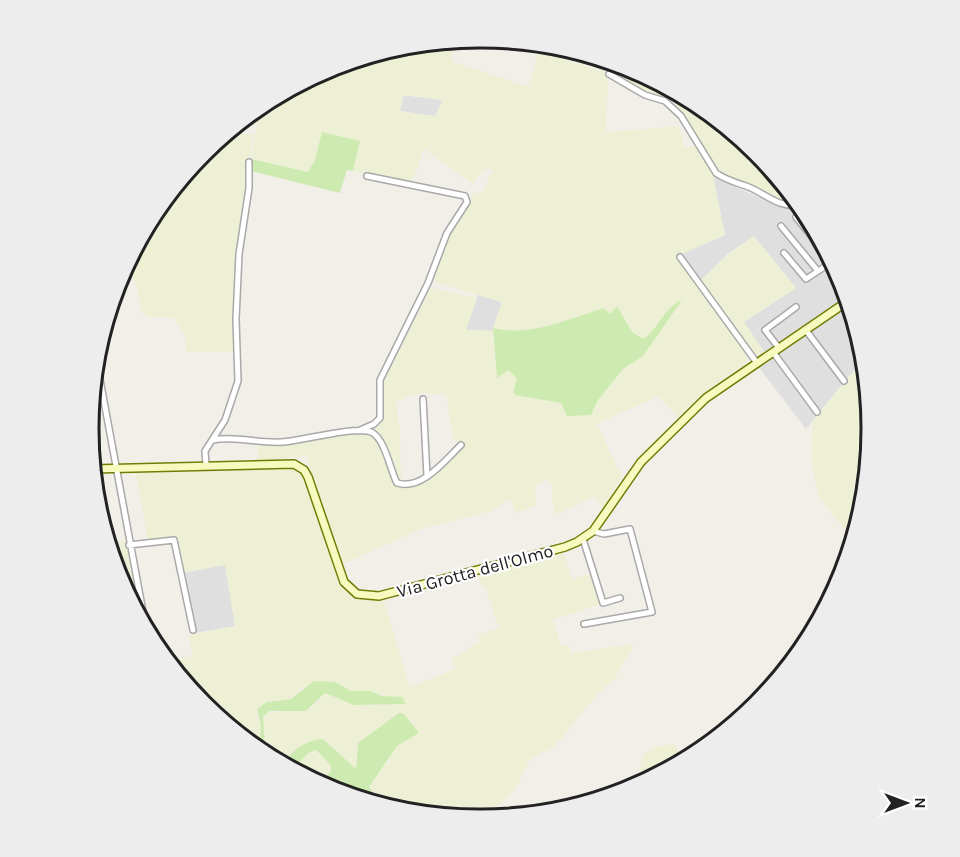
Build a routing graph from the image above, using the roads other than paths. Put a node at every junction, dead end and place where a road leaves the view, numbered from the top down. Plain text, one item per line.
1 (609, 74) dead end
2 (249, 162) dead end
3 (367, 176) dead end
4 (787, 204) edge
5 (781, 226) dead end
6 (784, 253) dead end
7 (680, 257) dead end
8 (824, 267) edge
9 (818, 271) junction
10 (840, 306) edge
11 (796, 307) dead end
12 (805, 329) junction
13 (776, 350) junction
14 (758, 363) junction
15 (844, 381) dead end
16 (102, 391) edge
17 (423, 399) dead end
18 (818, 412) dead end
19 (358, 431) junction
20 (213, 440) junction
21 (461, 445) dead end
22 (206, 465) junction
23 (115, 468) junction
24 (102, 469) edge
25 (428, 476) junction
26 (593, 531) junction
27 (583, 539) junction
28 (129, 545) junction
29 (620, 598) dead end
30 (140, 599) edge
31 (584, 624) dead end
32 (193, 630) dead end

1 - 4 street
2 - 20 street
3 - 19 street
5 - 9 street
6 - 9 street
7 - 14 street
8 - 9 street
10 - 12 street, Via Grotta dell'Olmo
11 - 13 street
12 - 13 street, Via Grotta dell'Olmo
12 - 15 street
13 - 14 street, Via Grotta dell'Olmo
13 - 18 street
14 - 26 street, Via Grotta dell'Olmo
16 - 23 street
17 - 25 street
19 - 20 street
19 - 25 street
20 - 22 street
21 - 25 street
22 - 23 street, Via Grotta dell'Olmo
22 - 27 street, Via Grotta dell'Olmo
23 - 24 street, Via Grotta dell'Olmo
23 - 28 street
26 - 27 street, Via Grotta dell'Olmo
26 - 31 street
27 - 29 street
28 - 30 street
28 - 32 street

